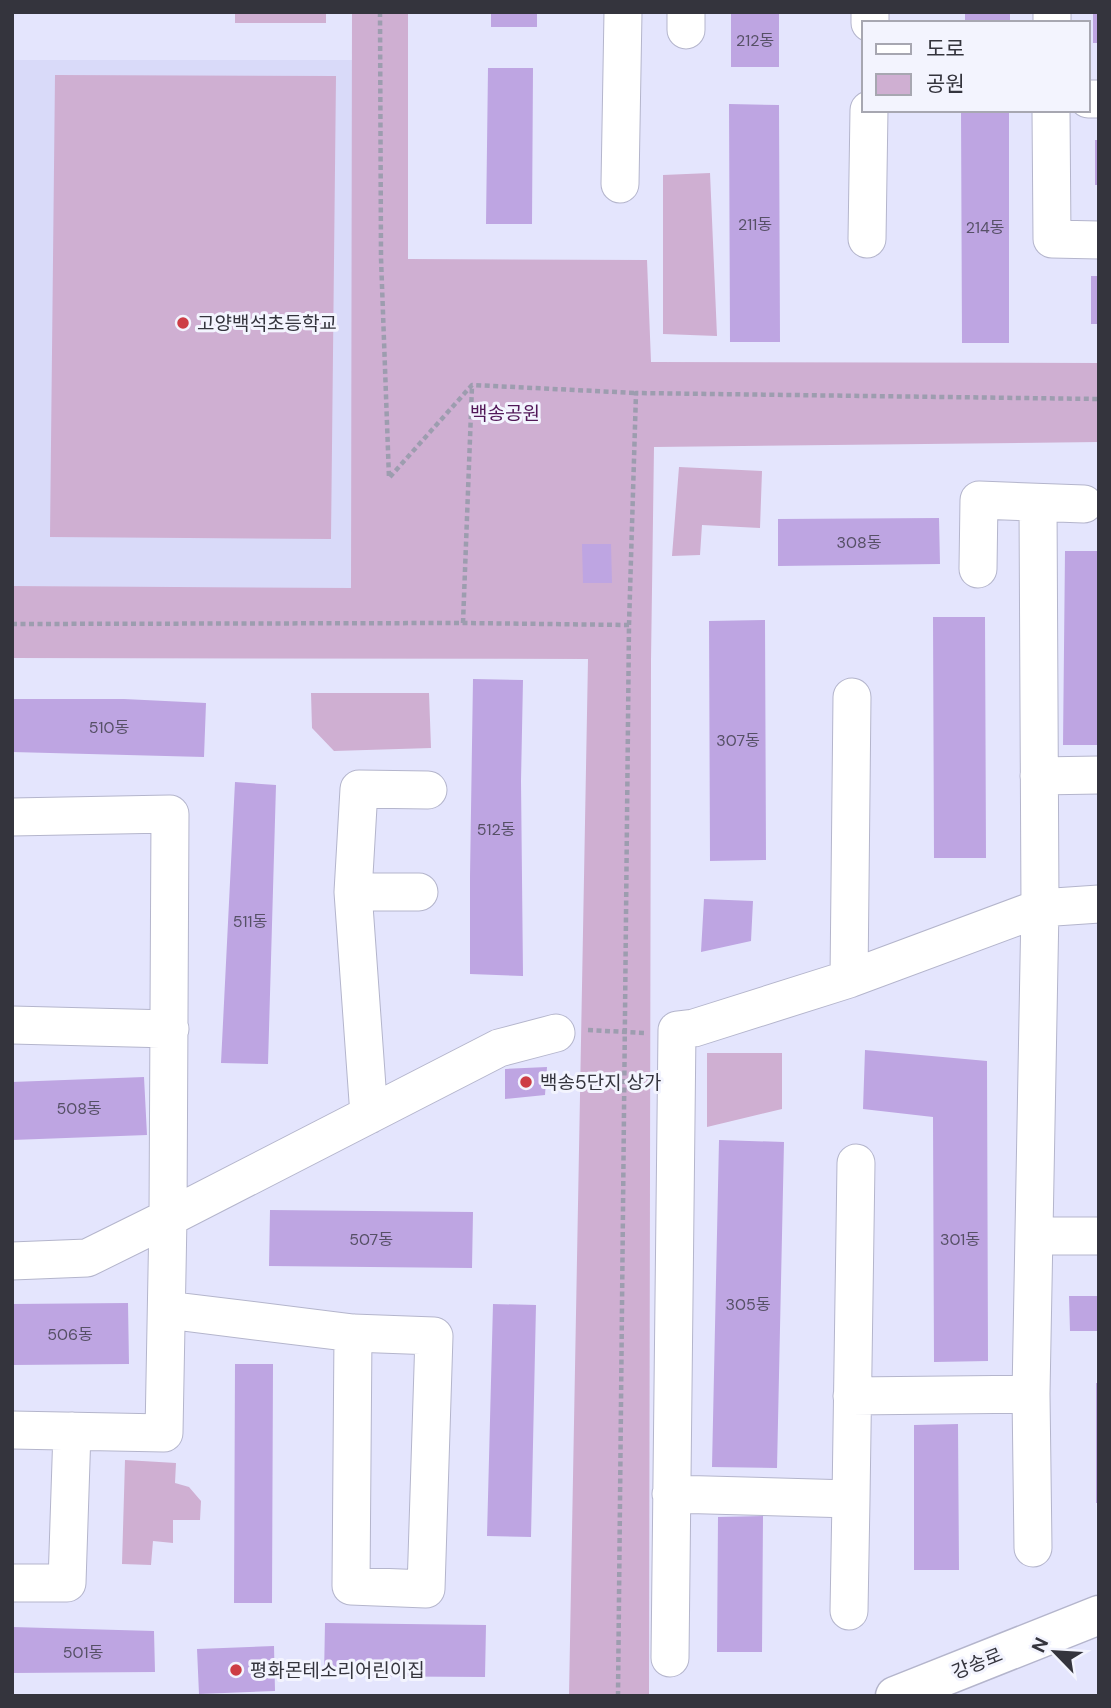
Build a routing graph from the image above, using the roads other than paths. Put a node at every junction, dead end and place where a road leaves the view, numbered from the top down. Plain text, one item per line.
1 (623, 12) edge
2 (869, 112) edge
3 (1051, 112) edge
4 (620, 184) dead end
5 (867, 239) dead end
6 (1099, 240) edge
7 (1038, 503) junction
8 (1084, 504) dead end
9 (978, 569) dead end
10 (852, 697) dead end
11 (1099, 775) edge
12 (1039, 776) junction
13 (428, 790) dead end
14 (12, 817) edge
15 (352, 892) junction
16 (419, 892) dead end
17 (1099, 904) edge
18 (1040, 908) junction
19 (849, 979) junction
20 (12, 1025) edge
21 (170, 1029) junction
22 (556, 1033) road end
23 (369, 1115) junction
24 (856, 1163) dead end
25 (168, 1218) junction
26 (1035, 1236) junction
27 (1099, 1236) edge
28 (12, 1261) edge
29 (167, 1310) junction
30 (353, 1333) junction
31 (1031, 1394) junction
32 (852, 1396) junction
33 (12, 1430) edge
34 (72, 1431) junction
35 (671, 1494) junction
36 (851, 1499) junction
37 (1033, 1548) dead end
38 (12, 1583) edge
39 (849, 1611) dead end
40 (1099, 1615) edge
41 (670, 1658) dead end
42 (895, 1696) edge

1 - 4 lane
2 - 5 lane
3 - 6 lane
7 - 8 lane
7 - 9 lane
7 - 12 lane
10 - 19 lane
11 - 12 lane
12 - 18 lane
13 - 15 lane
14 - 21 lane
15 - 16 lane
15 - 23 lane
17 - 18 lane
18 - 19 lane
18 - 26 lane
19 - 35 lane
20 - 21 lane
21 - 25 lane
22 - 23 lane
23 - 25 lane
24 - 32 lane
25 - 28 lane
25 - 29 lane
26 - 27 lane
26 - 31 lane
29 - 30 lane
29 - 34 lane
30 - 30 lane
31 - 32 lane
31 - 37 lane
32 - 36 lane
33 - 34 lane
34 - 38 lane
35 - 36 lane
35 - 41 lane
36 - 39 lane
40 - 42 main road, 강송로

